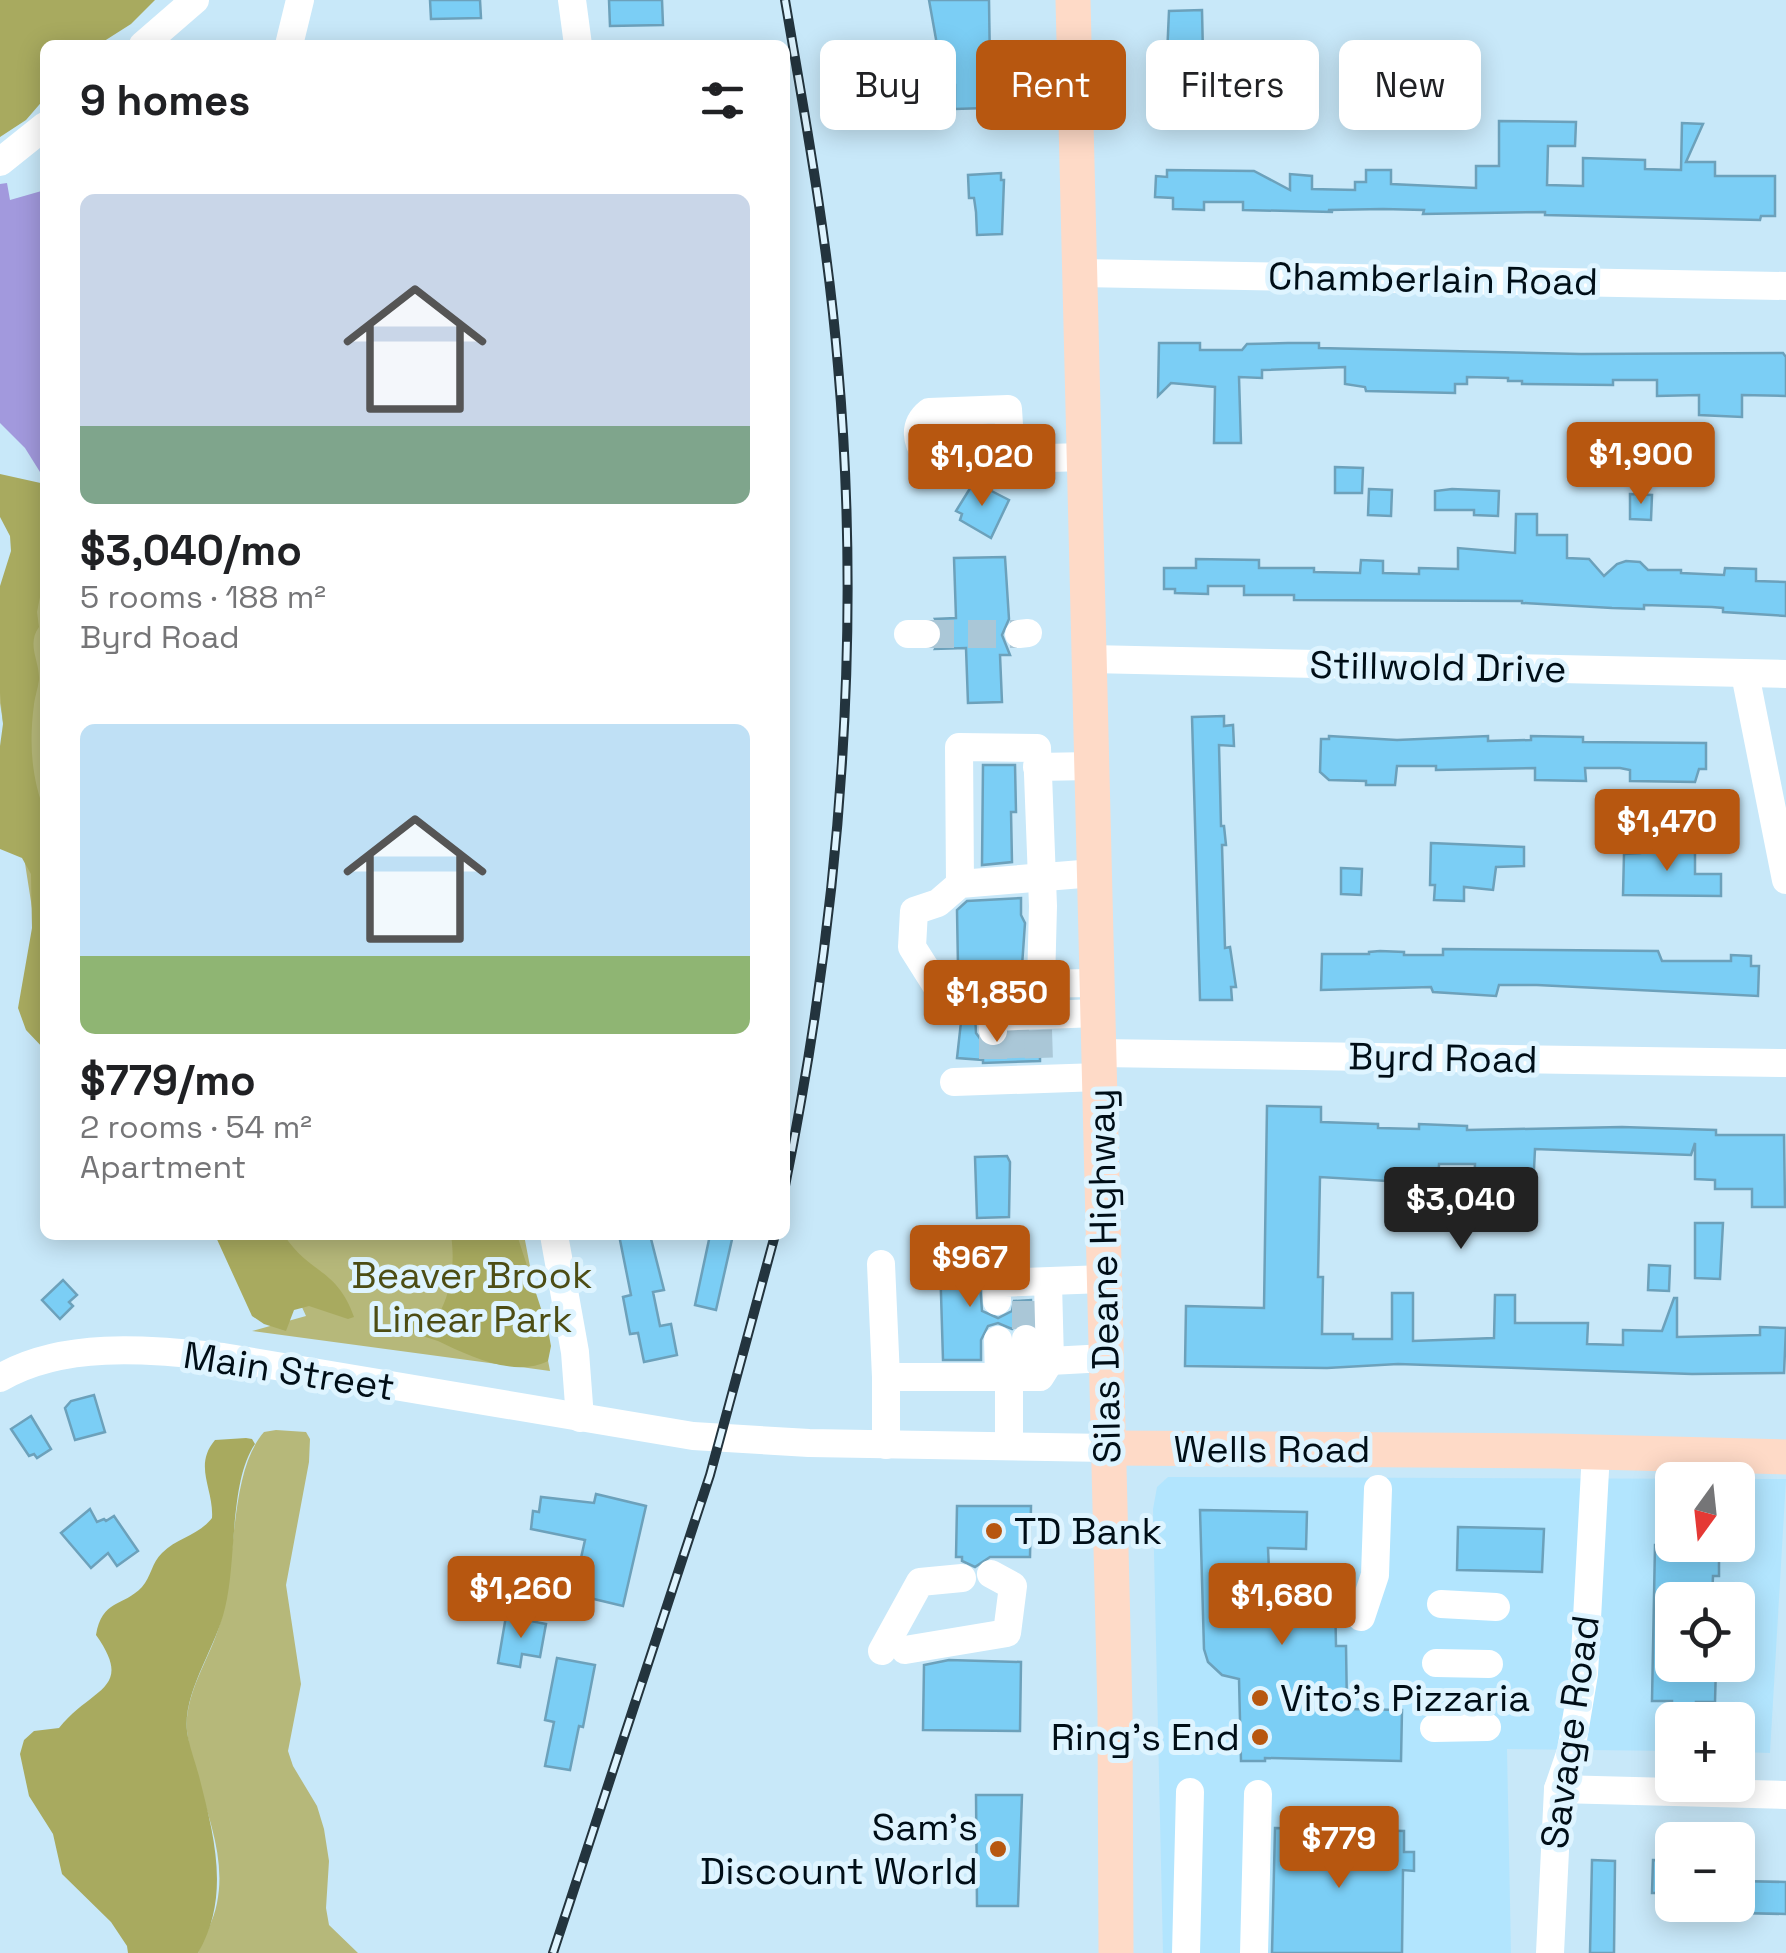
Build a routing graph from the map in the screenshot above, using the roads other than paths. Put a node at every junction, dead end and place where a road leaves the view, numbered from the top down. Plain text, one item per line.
1 (195, 0) edge
2 (300, 0) edge
3 (572, 0) edge
4 (1073, 0) edge
5 (149, 40) edge
6 (291, 40) edge
7 (577, 40) edge
8 (40, 132) edge
9 (21, 155) edge
10 (1080, 273) junction
11 (1786, 286) edge
12 (1011, 456) dead end
13 (1084, 457) junction
14 (1090, 659) junction
15 (1744, 674) junction
16 (1786, 674) edge
17 (1092, 766) junction
18 (1037, 767) junction
19 (1094, 873) junction
20 (1040, 876) junction
21 (1786, 880) edge
22 (960, 884) junction
23 (1041, 984) junction
24 (1098, 998) junction
25 (1019, 1024) dead end
26 (1786, 1063) edge
27 (1099, 1065) junction
28 (954, 1082) dead end
29 (555, 1240) edge
30 (881, 1264) dead end
31 (1104, 1280) junction
32 (1033, 1289) junction
33 (997, 1301) dead end
34 (1012, 1339) tunnel mouth
35 (1106, 1358) junction
36 (1050, 1360) junction
37 (886, 1377) junction
38 (1011, 1377) junction
39 (0, 1378) edge
40 (580, 1418) junction
41 (886, 1444) junction
42 (1009, 1446) junction
43 (1108, 1448) junction
44 (1596, 1452) junction
45 (1786, 1457) edge
46 (1378, 1489) dead end
47 (990, 1574) dead end
48 (962, 1578) dead end
49 (1441, 1604) dead end
50 (1496, 1607) dead end
51 (1360, 1617) dead end
52 (1436, 1663) dead end
53 (1489, 1664) dead end
54 (1487, 1727) dead end
55 (1434, 1728) dead end
56 (1558, 1789) junction
57 (1190, 1792) dead end
58 (1258, 1794) dead end
59 (1786, 1796) edge
60 (1116, 1953) edge
61 (1186, 1953) edge
62 (1254, 1953) edge
63 (1550, 1953) edge

1 - 5 street
2 - 6 street
3 - 7 street
4 - 10 main road, Silas Deane Highway
8 - 9 street
10 - 11 street, Chamberlain Road
10 - 13 main road, Silas Deane Highway
12 - 13 street
13 - 14 main road, Silas Deane Highway
14 - 15 street, Stillwold Drive
14 - 17 main road, Silas Deane Highway
15 - 16 street, Stillwold Drive
15 - 21 street
17 - 18 street
17 - 19 main road, Silas Deane Highway
18 - 20 street
18 - 22 street
19 - 20 street
19 - 24 main road, Silas Deane Highway
20 - 22 street
20 - 23 street
22 - 23 street
23 - 24 street
24 - 25 street
24 - 27 main road, Silas Deane Highway
26 - 27 street, Byrd Road
27 - 28 street, Byrd Road
27 - 31 main road, Silas Deane Highway
29 - 40 street
30 - 37 street
31 - 32 street
31 - 35 main road, Silas Deane Highway
32 - 33 street
32 - 36 street
34 - 38 street
35 - 36 street
35 - 43 main road, Silas Deane Highway
36 - 38 street
37 - 38 street
37 - 41 street
38 - 42 street
39 - 40 street, Main Street
40 - 41 street, Wells Road
41 - 42 street, Wells Road
42 - 43 street, Wells Road
43 - 44 main road, Wells Road
43 - 60 main road, Silas Deane Highway
44 - 45 main road, Wells Road
44 - 56 street, Savage Road
46 - 51 street
47 - 48 street
49 - 50 street
52 - 53 street
54 - 55 street
56 - 59 street
56 - 63 street, Savage Road
57 - 61 street
58 - 62 street

